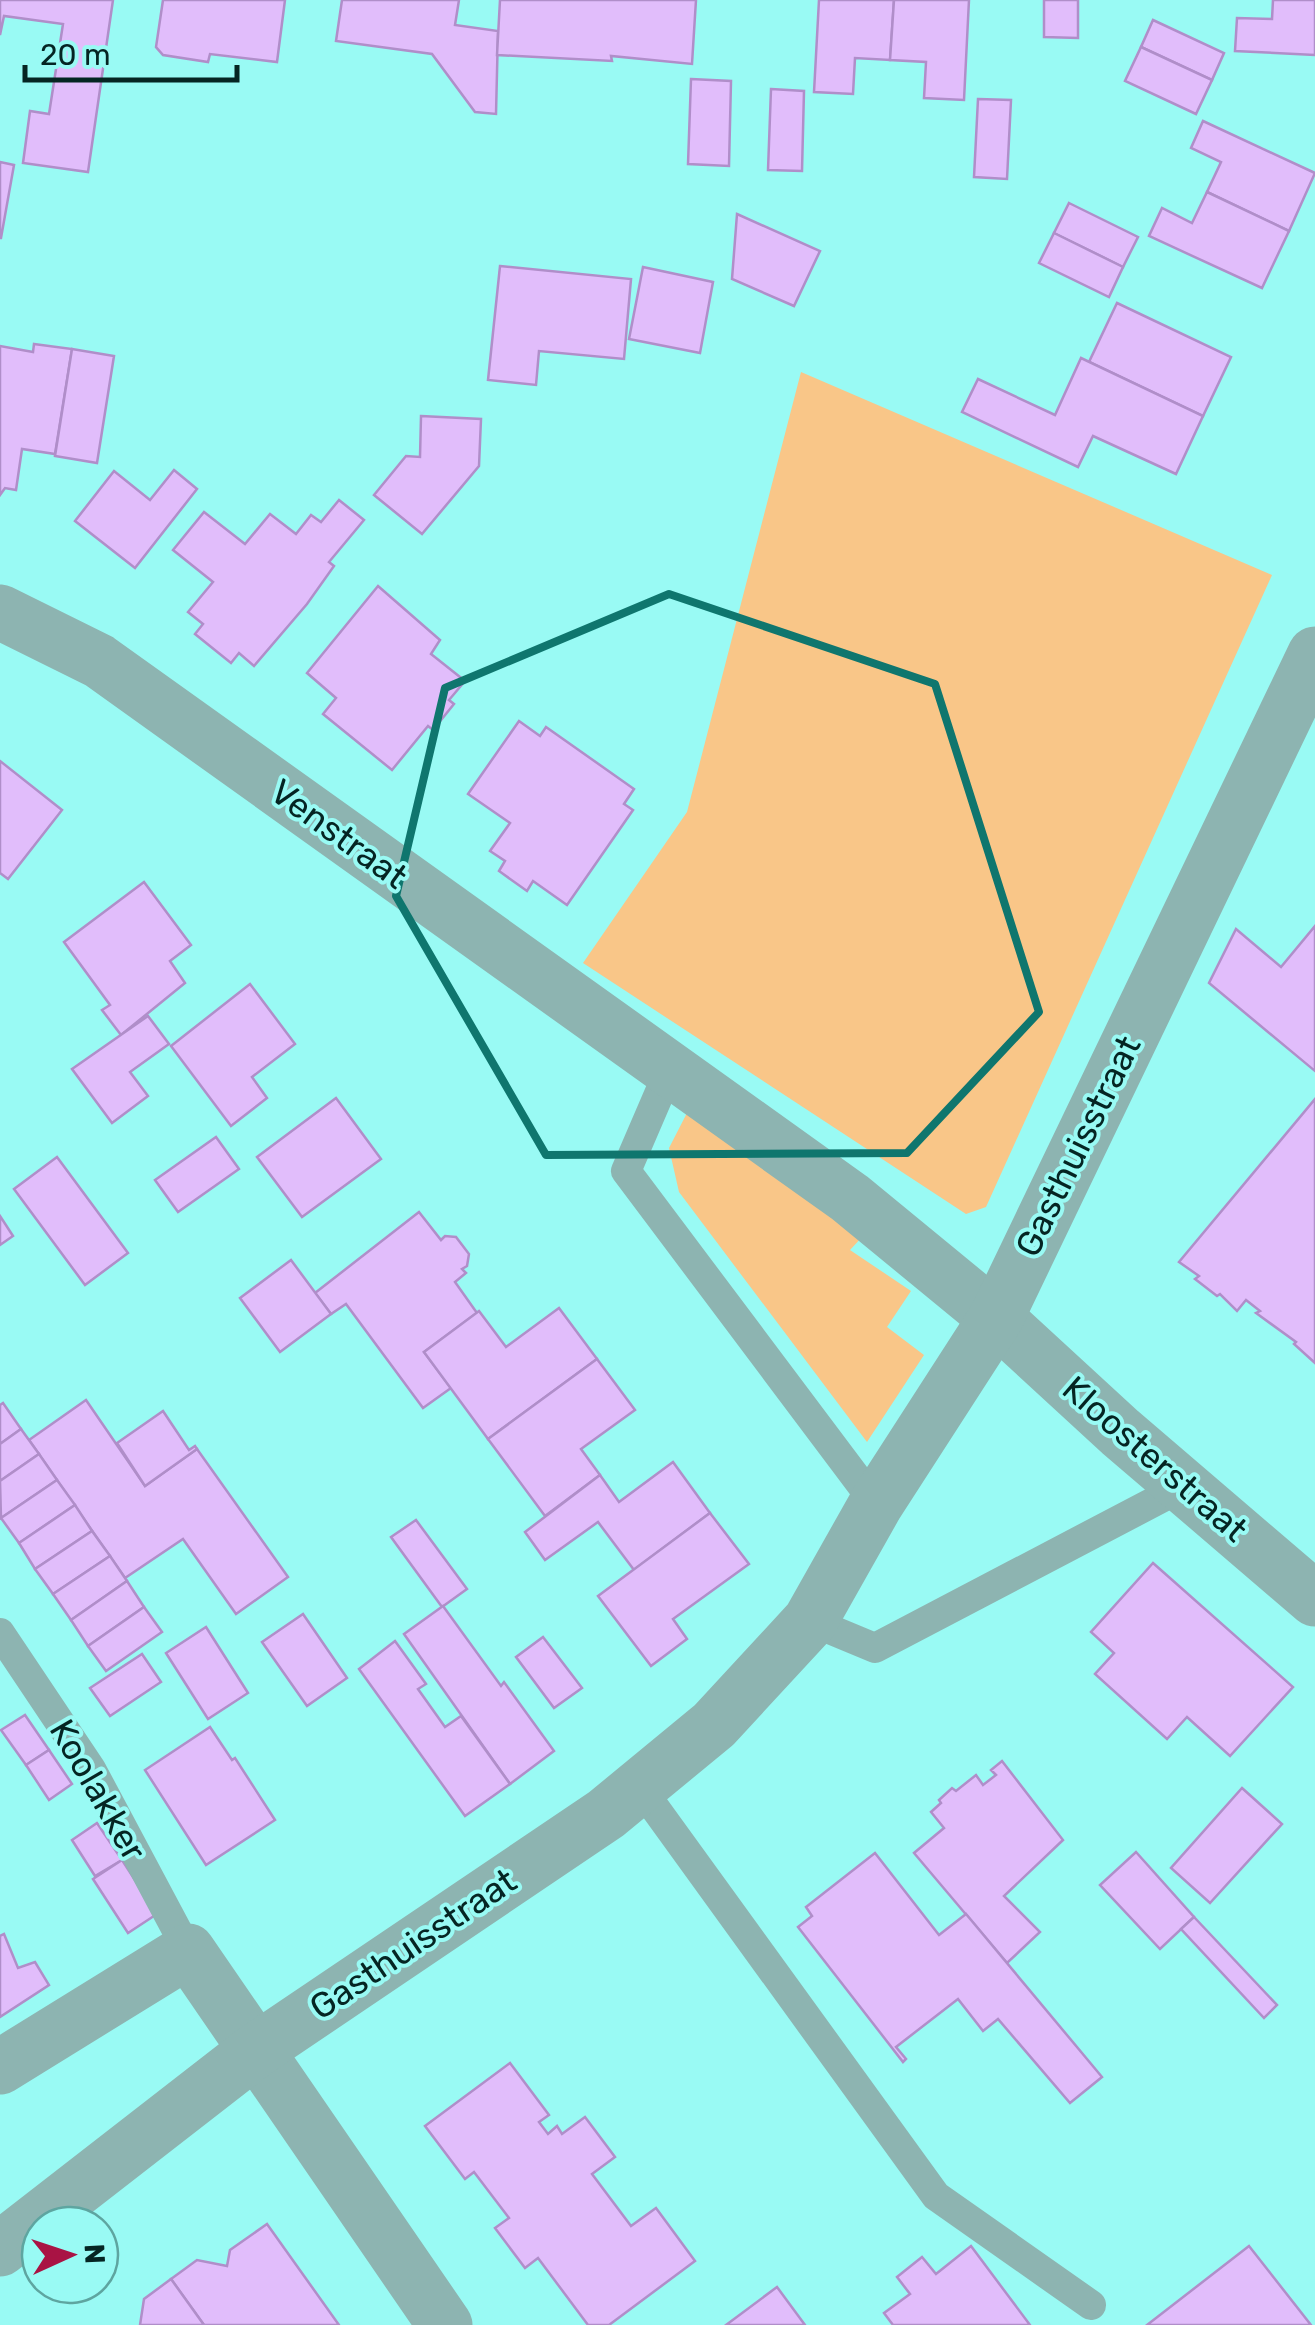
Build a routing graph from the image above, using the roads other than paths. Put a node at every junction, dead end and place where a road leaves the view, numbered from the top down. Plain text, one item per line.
1 (0, 612) edge
2 (1315, 654) edge
3 (669, 1071) junction
4 (996, 1318) junction
5 (1184, 1486) junction
6 (876, 1504) junction
7 (1315, 1599) edge
8 (810, 1621) junction
9 (0, 1633) edge
10 (639, 1786) junction
11 (188, 1951) junction
12 (255, 2051) junction
13 (0, 2067) edge
14 (0, 2249) edge
15 (1091, 2305) dead end
16 (445, 2325) edge

1 - 3 street, Venstraat
2 - 4 street, Gasthuisstraat
3 - 4 street, Venstraat
3 - 6 lane
4 - 5 street, Kloosterstraat
4 - 6 street, Gasthuisstraat
5 - 7 street, Kloosterstraat
5 - 8 lane
6 - 8 street, Gasthuisstraat
8 - 10 street, Gasthuisstraat
9 - 11 lane, Koolakker
10 - 12 street, Gasthuisstraat
10 - 15 lane
11 - 12 street, Koolakker
11 - 13 street
12 - 14 street, Gasthuisstraat
12 - 16 street, Koolakker

